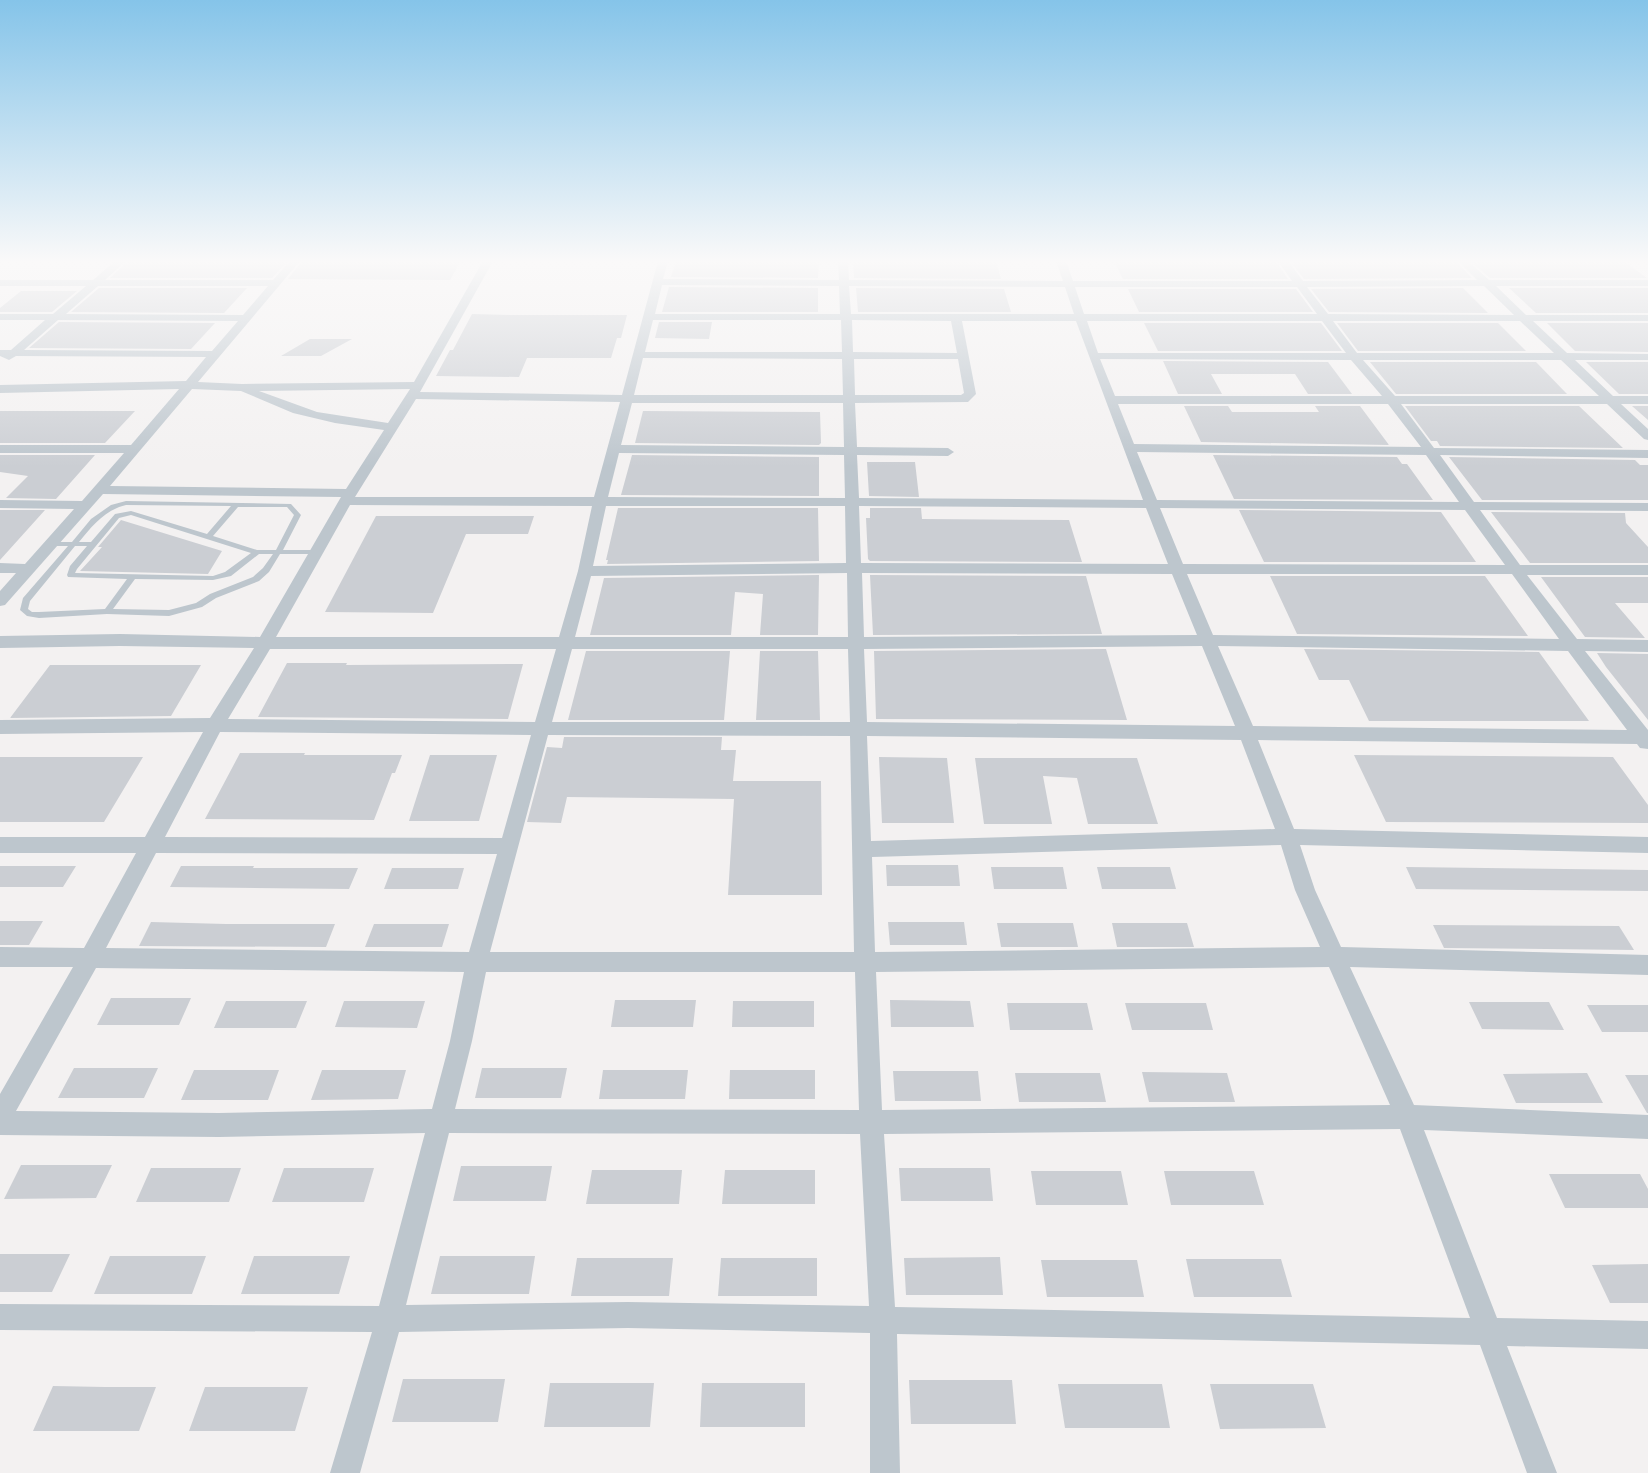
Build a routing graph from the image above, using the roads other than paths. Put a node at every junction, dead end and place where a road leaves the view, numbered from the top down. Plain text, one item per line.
1 (40, 330) edge
2 (236, 330) edge
3 (449, 330) edge
4 (645, 330) edge
5 (847, 330) edge
6 (958, 330) edge
7 (1084, 330) edge
8 (1336, 330) edge
9 (1537, 330) edge
10 (0, 353) edge
11 (13, 353) junction
12 (216, 354) junction
13 (638, 355) junction
14 (1353, 355) junction
15 (848, 356) junction
16 (962, 356) junction
17 (1093, 356) junction
18 (1648, 357) edge
19 (1567, 358) junction
20 (0, 365) edge
21 (188, 385) junction
22 (242, 388) junction
23 (0, 389) edge
24 (415, 390) junction
25 (628, 399) junction
26 (849, 400) junction
27 (1111, 400) junction
28 (1391, 400) junction
29 (1648, 400) edge
30 (1612, 401) junction
31 (392, 427) junction
32 (1648, 436) edge
33 (0, 448) edge
34 (614, 448) junction
35 (1130, 448) junction
36 (131, 449) junction
37 (849, 449) junction
38 (1429, 450) junction
39 (948, 452) dead end
40 (1648, 454) edge
41 (99, 490) junction
42 (347, 497) junction
43 (600, 502) junction
44 (852, 502) junction
45 (1152, 503) junction
46 (0, 504) edge
47 (237, 504) junction
48 (86, 505) junction
49 (1471, 507) junction
50 (1648, 507) edge
51 (208, 537) junction
52 (51, 544) junction
53 (74, 544) junction
54 (94, 544) junction
55 (279, 551) junction
56 (257, 552) junction
57 (318, 552) junction
58 (0, 568) edge
59 (29, 568) junction
60 (854, 568) junction
61 (1177, 568) junction
62 (1516, 570) junction
63 (1648, 570) edge
64 (585, 571) junction
65 (132, 577) junction
66 (0, 601) edge
67 (107, 611) junction
68 (1208, 640) junction
69 (0, 642) edge
70 (566, 642) junction
71 (265, 643) junction
72 (857, 643) junction
73 (1573, 644) junction
74 (1648, 646) edge
75 (215, 725) junction
76 (0, 727) edge
77 (541, 729) junction
78 (860, 729) junction
79 (1247, 732) junction
80 (1646, 740) edge
81 (1288, 837) junction
82 (0, 845) edge
83 (1648, 845) edge
84 (151, 846) junction
85 (509, 846) junction
86 (864, 849) junction
87 (0, 957) edge
88 (1334, 957) junction
89 (90, 958) junction
90 (478, 962) junction
91 (865, 962) junction
92 (1648, 965) edge
93 (0, 1116) edge
94 (1407, 1117) junction
95 (440, 1121) junction
96 (871, 1122) junction
97 (0, 1123) edge
98 (1648, 1127) edge
99 (0, 1317) edge
100 (389, 1319) junction
101 (883, 1321) junction
102 (1489, 1330) junction
103 (1648, 1335) edge
104 (345, 1473) edge
105 (885, 1473) edge
106 (1542, 1473) edge

1 - 11 street
2 - 12 street
3 - 24 street
4 - 13 street
5 - 15 street
6 - 16 street
7 - 17 street
8 - 14 street
9 - 19 street
10 - 11 street
11 - 12 street
11 - 20 street
12 - 21 street
13 - 15 street
13 - 25 street
14 - 17 street
14 - 19 street
14 - 28 street
15 - 16 street
15 - 26 street
16 - 26 street
17 - 27 street
18 - 19 street
19 - 30 street
21 - 22 street
21 - 23 street
21 - 36 street
22 - 24 street
22 - 31 street
24 - 25 street
24 - 31 street
25 - 26 street
25 - 34 street
26 - 37 street
27 - 28 street
27 - 35 street
28 - 30 street
28 - 38 street
29 - 30 street
30 - 32 street
31 - 42 street
33 - 36 street
34 - 37 street
34 - 43 street
35 - 38 street
35 - 45 street
36 - 41 street
37 - 39 street
37 - 44 street
38 - 40 street
38 - 49 street
41 - 42 street
41 - 48 street
42 - 43 street
42 - 57 street
43 - 44 street
43 - 64 street
44 - 45 street
44 - 60 street
45 - 49 street
45 - 61 street
46 - 48 street
47 - 51 lane
47 - 53 lane
47 - 55 lane
48 - 52 street
49 - 50 street
49 - 62 street
51 - 54 lane
51 - 56 lane
52 - 53 lane
52 - 59 street
53 - 54 lane
53 - 67 lane
54 - 65 lane
55 - 56 lane
55 - 57 lane
55 - 67 lane
56 - 65 lane
57 - 71 street
58 - 59 street
59 - 66 street
60 - 61 street
60 - 64 street
60 - 72 street
61 - 62 street
61 - 68 street
62 - 63 street
62 - 73 street
64 - 70 street
65 - 67 lane
68 - 72 street
68 - 73 street
68 - 79 street
69 - 71 street
70 - 71 street
70 - 72 street
70 - 77 street
71 - 75 street
72 - 78 street
73 - 74 street
73 - 80 street
75 - 76 street
75 - 77 street
75 - 84 street
77 - 78 street
77 - 85 street
78 - 79 street
78 - 86 street
79 - 80 street
79 - 81 street
81 - 83 street
81 - 86 street
81 - 88 street
82 - 84 street
84 - 85 street
84 - 89 street
85 - 90 street
86 - 91 street
87 - 89 street
88 - 91 street
88 - 92 street
88 - 94 street
89 - 90 street
89 - 93 street
90 - 91 street
90 - 95 street
91 - 96 street
94 - 96 street
94 - 98 street
94 - 102 street
95 - 96 street
95 - 97 street
95 - 100 street
96 - 101 street
99 - 100 street
100 - 101 street
100 - 104 street
101 - 102 street
101 - 105 street
102 - 103 street
102 - 106 street

